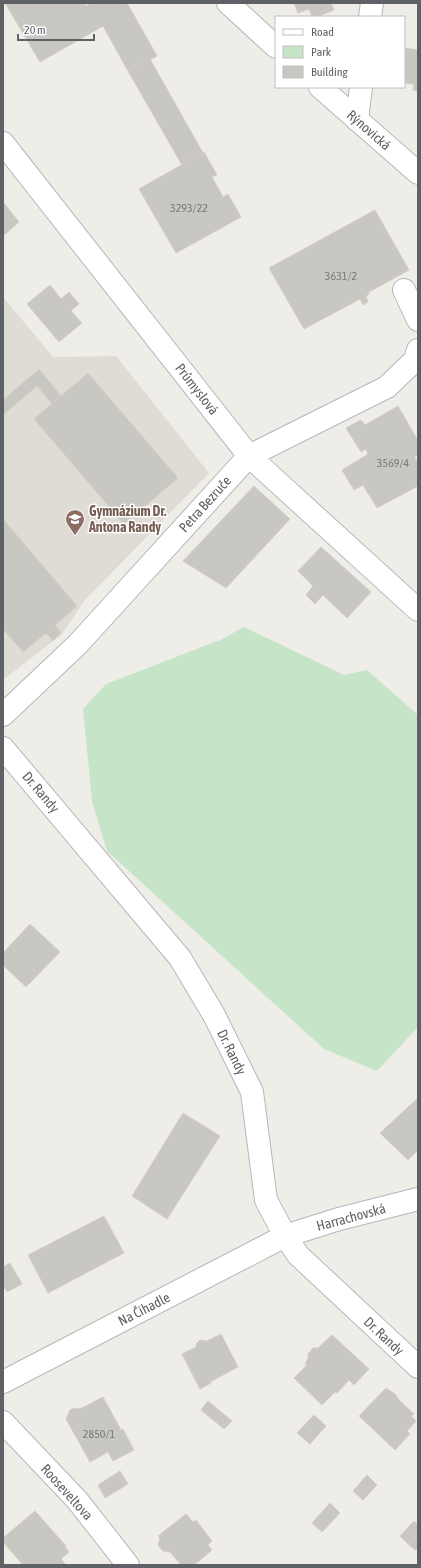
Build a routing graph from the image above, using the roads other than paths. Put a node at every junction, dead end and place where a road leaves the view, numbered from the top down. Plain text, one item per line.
1 (228, 3) edge
2 (372, 3) edge
3 (370, 16) edge
4 (275, 46) edge
5 (321, 88) edge
6 (361, 88) edge
7 (356, 120) junction
8 (3, 143) edge
9 (418, 173) edge
10 (404, 290) dead end
11 (418, 320) edge
12 (418, 350) edge
13 (249, 456) junction
14 (418, 610) edge
15 (3, 715) edge
16 (3, 748) edge
17 (418, 1199) edge
18 (285, 1236) junction
19 (418, 1368) edge
20 (3, 1382) edge
21 (3, 1422) edge
22 (128, 1565) edge

1 - 4 street
2 - 3 street
5 - 7 street, Rýnovická
6 - 7 street
7 - 9 street, Rýnovická
8 - 13 street, Průmyslová
10 - 11 street
12 - 13 street, Petra Bezruče
13 - 14 street, Průmyslová
13 - 15 street, Petra Bezruče
16 - 18 street, Dr. Randy
17 - 18 street, Harrachovská
18 - 19 street, Dr. Randy
18 - 20 street, Na Čihadle
21 - 22 street, Rooseveltova

